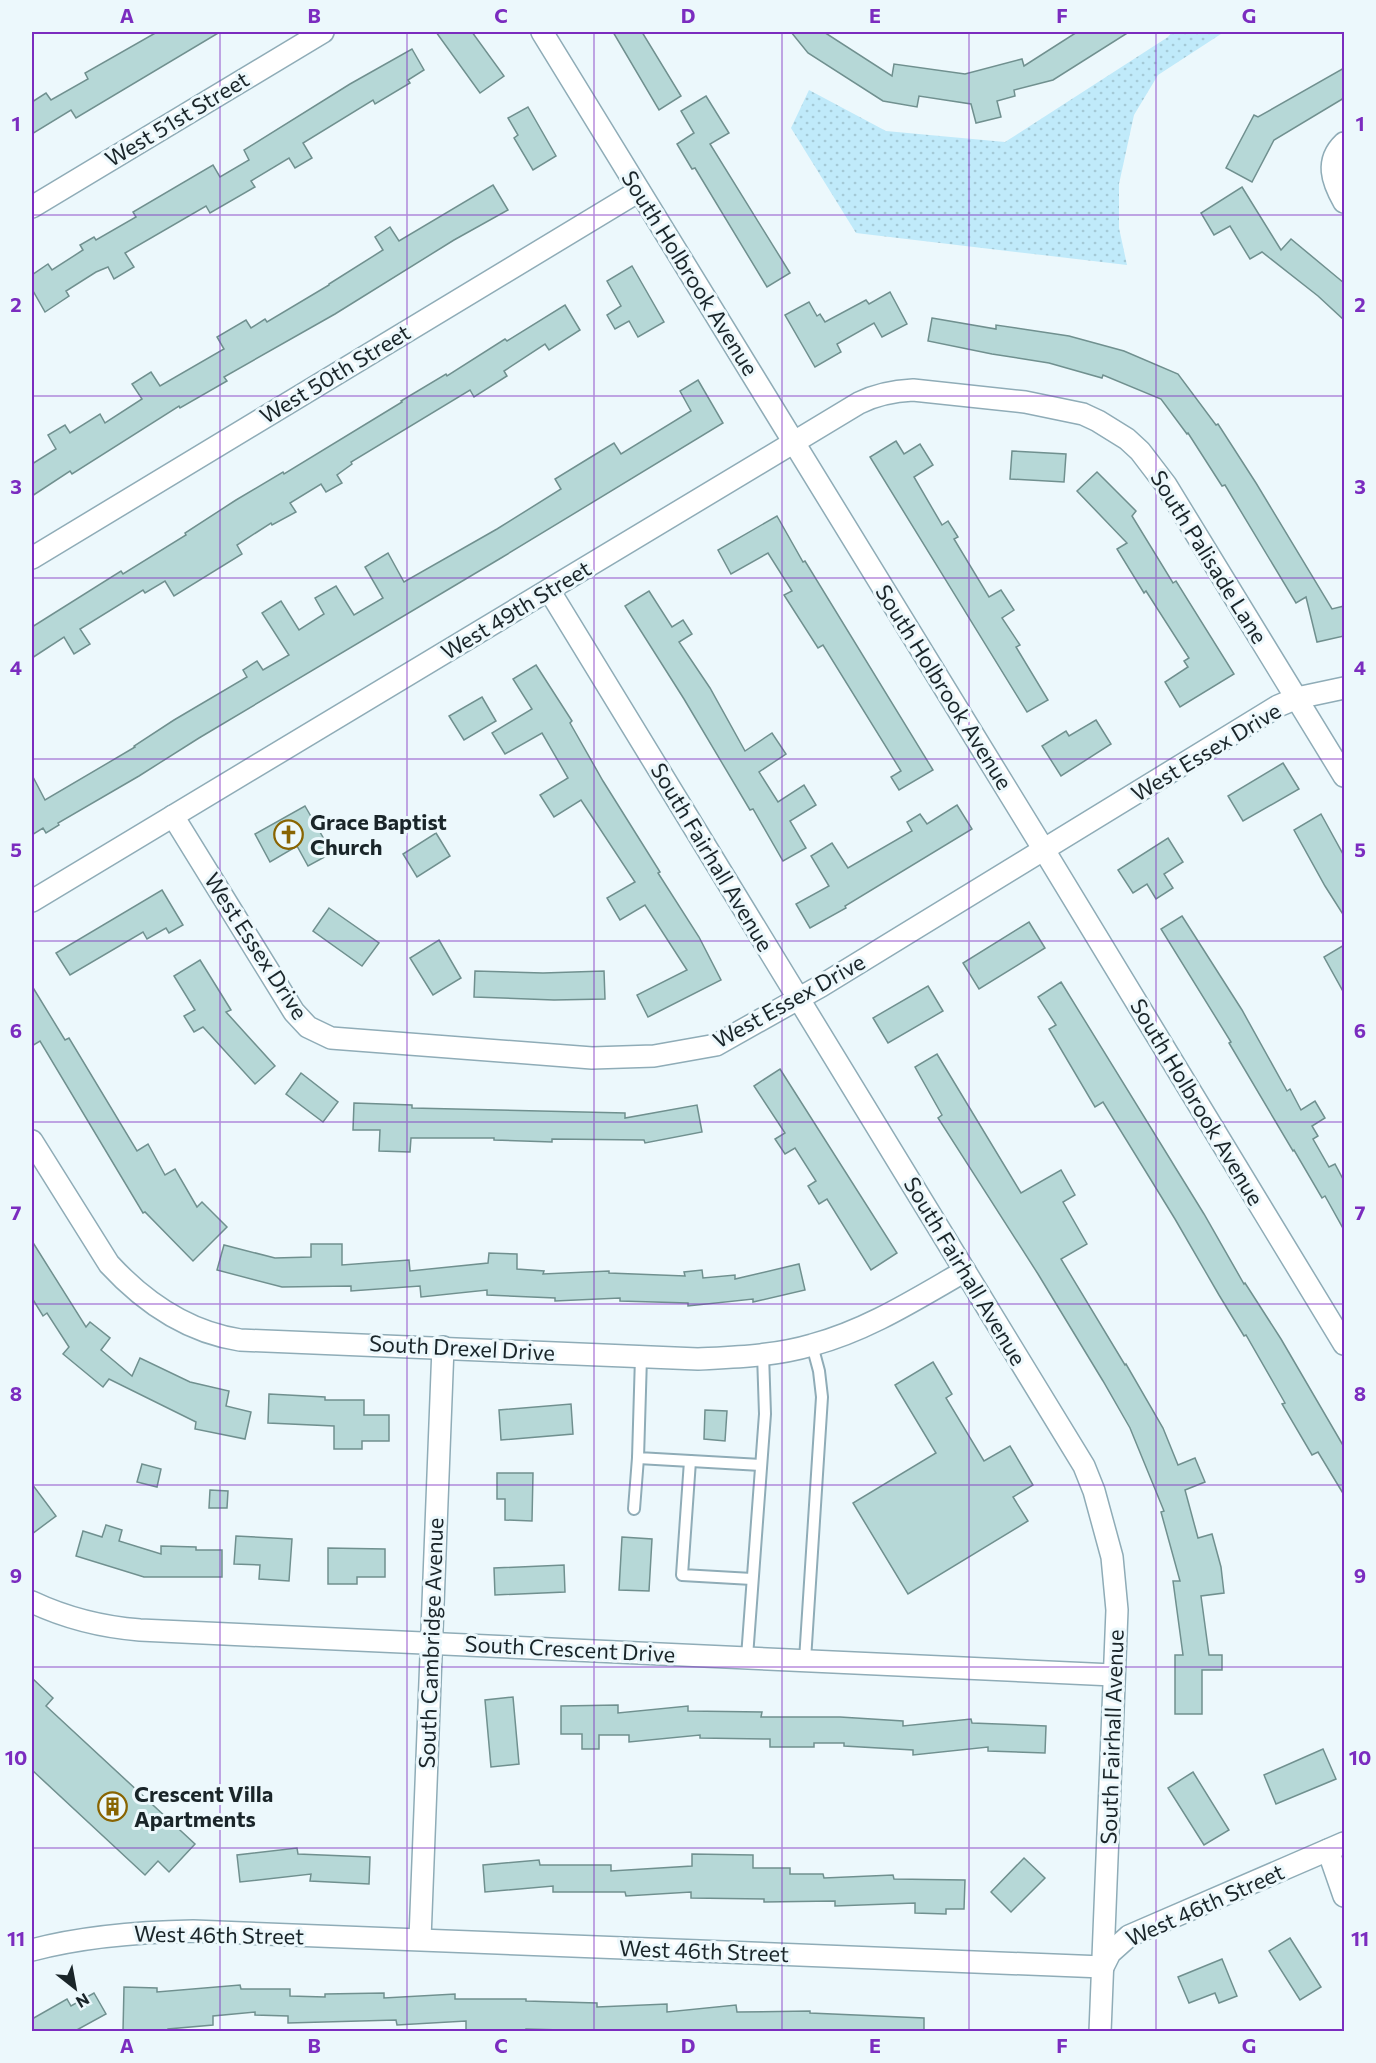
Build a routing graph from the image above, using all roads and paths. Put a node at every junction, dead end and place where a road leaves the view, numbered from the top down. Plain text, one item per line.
1 (323, 32) edge
2 (542, 32) edge
3 (1344, 143) edge
4 (639, 191) junction
5 (1344, 202) edge
6 (32, 207) edge
7 (1021, 402) joint
8 (794, 442) junction
9 (32, 558) edge
10 (549, 590) junction
11 (1344, 688) edge
12 (1297, 698) junction
13 (1344, 776) edge
14 (173, 816) junction
15 (1044, 850) junction
16 (32, 901) edge
17 (798, 999) junction
18 (32, 1141) edge
19 (965, 1270) junction
20 (1344, 1344) edge
21 (812, 1345) junction
22 (443, 1347) junction
23 (763, 1354) junction
24 (641, 1357) junction
25 (638, 1458) junction
26 (690, 1461) junction
27 (761, 1465) junction
28 (634, 1509) dead end
29 (752, 1579) junction
30 (32, 1602) edge
31 (431, 1642) junction
32 (747, 1657) junction
33 (805, 1660) junction
34 (1113, 1675) junction
35 (1336, 1847) edge
36 (1344, 1896) edge
37 (420, 1940) junction
38 (32, 1950) edge
39 (1103, 1967) junction
40 (1101, 2031) edge

1 - 6 street, West 51st Street
2 - 4 street, South Holbrook Avenue
3 - 5 street
4 - 8 street, South Holbrook Avenue
4 - 9 street, West 50th Street
7 - 8 street, West 49th Street
7 - 12 street, South Palisade Lane
8 - 10 street, West 49th Street
8 - 15 street, South Holbrook Avenue
10 - 14 street, West 49th Street
10 - 17 street, South Fairhall Avenue
11 - 12 street, West Essex Drive
12 - 13 street, South Palisade Lane
12 - 15 street, West Essex Drive
14 - 16 street, West 49th Street
14 - 17 street, West Essex Drive
15 - 17 street, West Essex Drive
15 - 20 street, South Holbrook Avenue
17 - 19 street, South Fairhall Avenue
18 - 22 street, South Drexel Drive
19 - 21 street, South Drexel Drive
19 - 34 street, South Fairhall Avenue
21 - 23 street, South Drexel Drive
21 - 33 lane
22 - 24 street, South Drexel Drive
22 - 31 street, South Cambridge Avenue
23 - 24 street, South Drexel Drive
23 - 27 lane
24 - 25 lane
25 - 26 lane
25 - 28 lane
26 - 27 lane
26 - 29 lane
27 - 29 lane
29 - 32 lane
30 - 31 street, South Crescent Drive
31 - 32 street, South Crescent Drive
31 - 37 street, South Cambridge Avenue
32 - 33 street, South Crescent Drive
33 - 34 street, South Crescent Drive
34 - 39 street, South Fairhall Avenue
35 - 36 street
35 - 39 street, West 46th Street
37 - 38 street, West 46th Street
37 - 39 street, West 46th Street
39 - 40 street, South Fairhall Avenue

